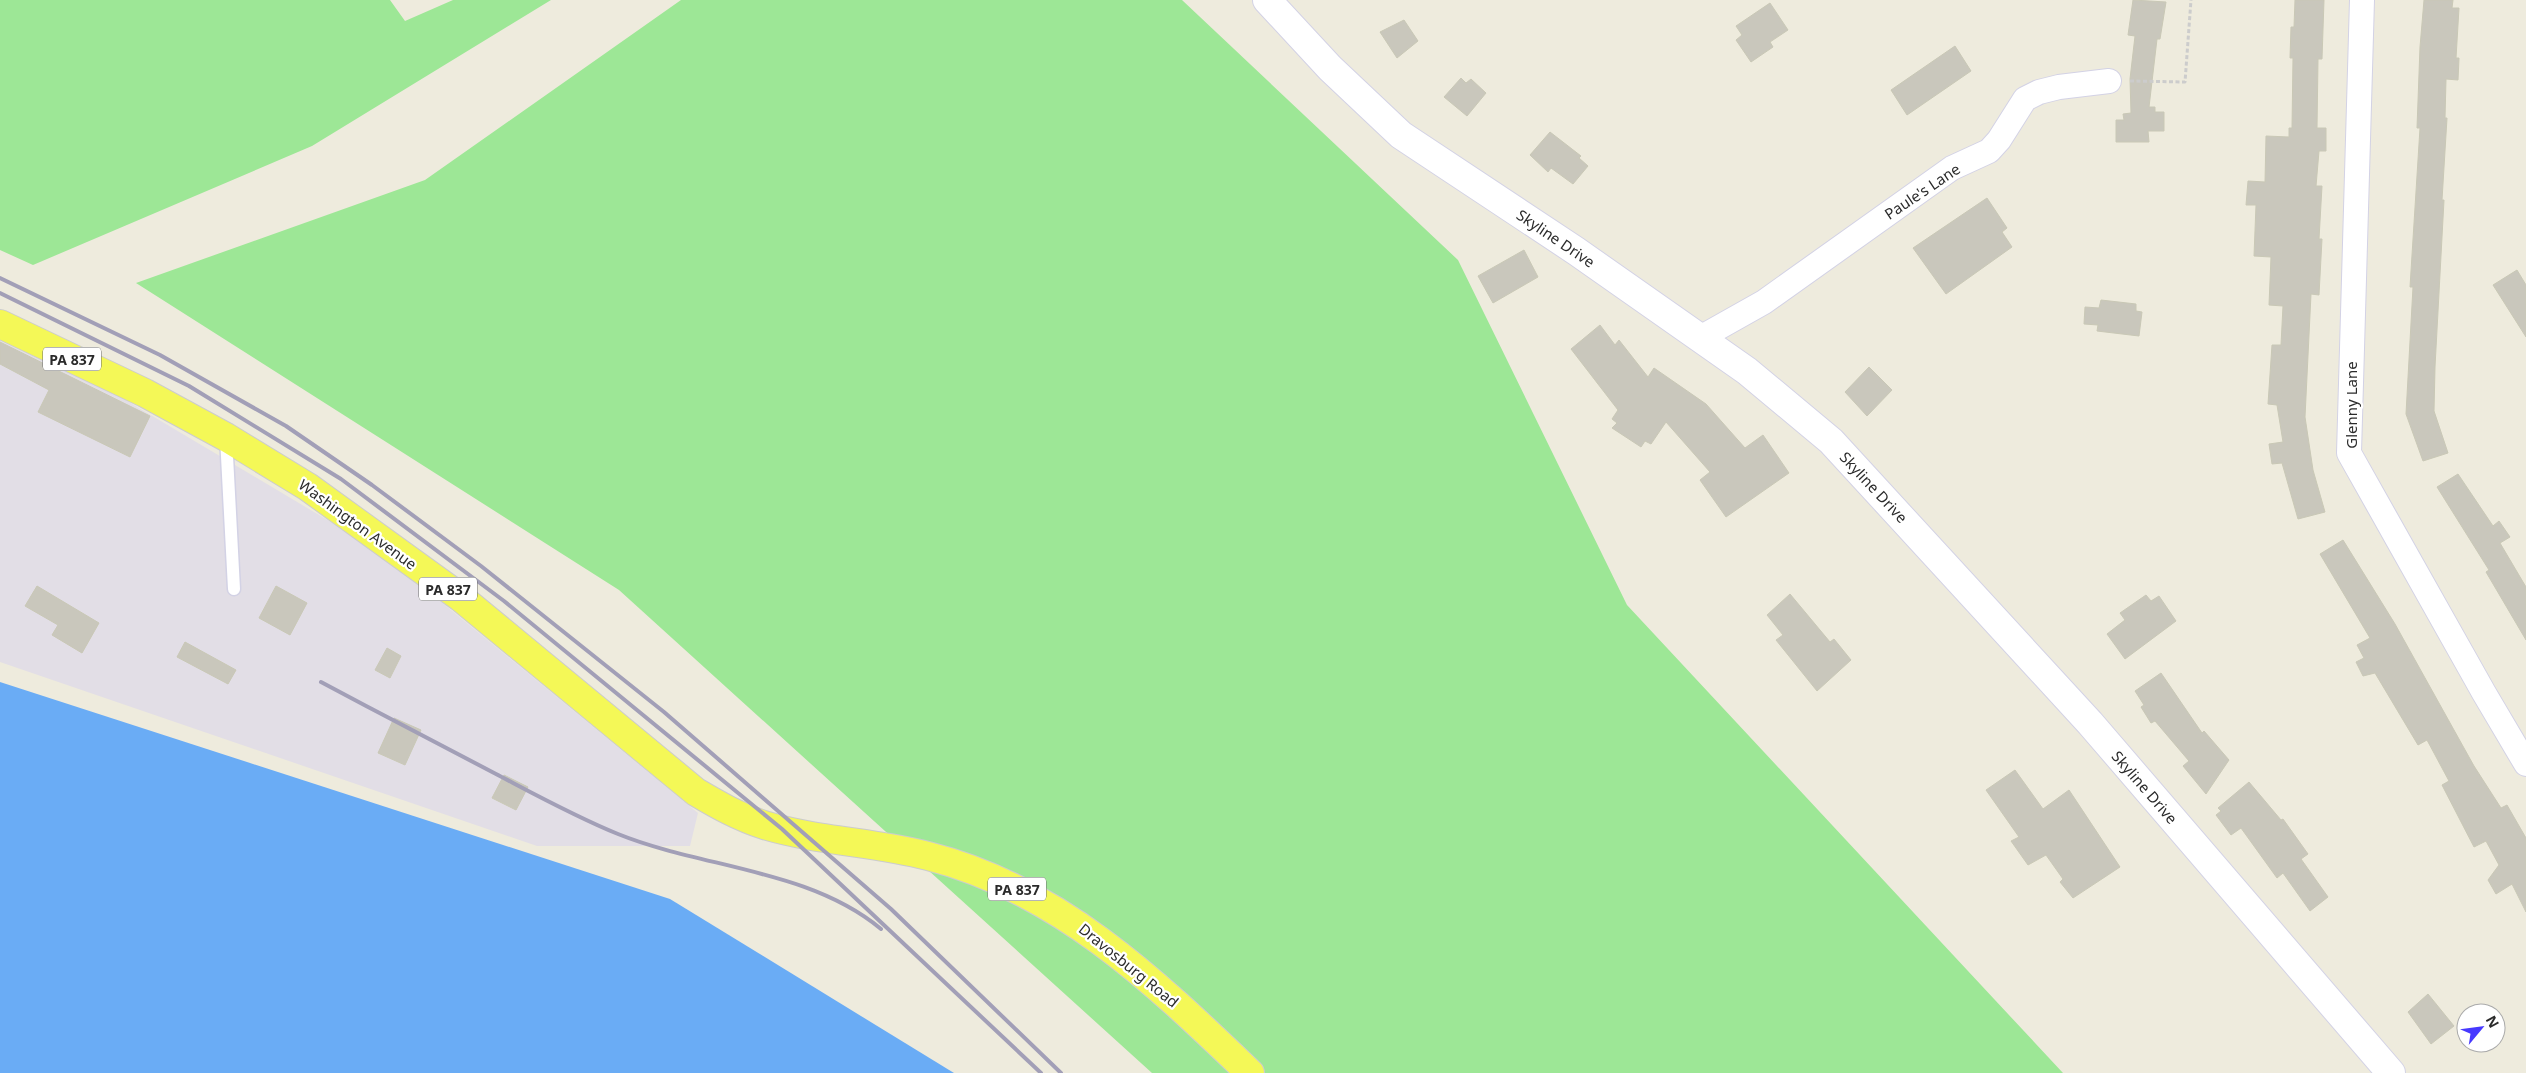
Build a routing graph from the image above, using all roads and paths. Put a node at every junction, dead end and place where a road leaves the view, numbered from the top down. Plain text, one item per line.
1 (1266, 0) edge
2 (2191, 0) edge
3 (2362, 0) edge
4 (2109, 81) joint
5 (0, 324) edge
6 (1700, 338) junction
7 (226, 437) junction
8 (234, 589) dead end
9 (2526, 764) edge
10 (731, 812) joint
11 (1250, 1073) edge
12 (2391, 1073) edge

1 - 6 street, Skyline Drive
2 - 4 path
3 - 9 street, Glenny Lane
4 - 6 street, Paule's Lane
5 - 7 main road, Washington Avenue / PA 837
6 - 12 street, Skyline Drive
7 - 8 lane
7 - 10 main road, Washington Avenue / PA 837
10 - 11 main road, Dravosburg Road / PA 837

